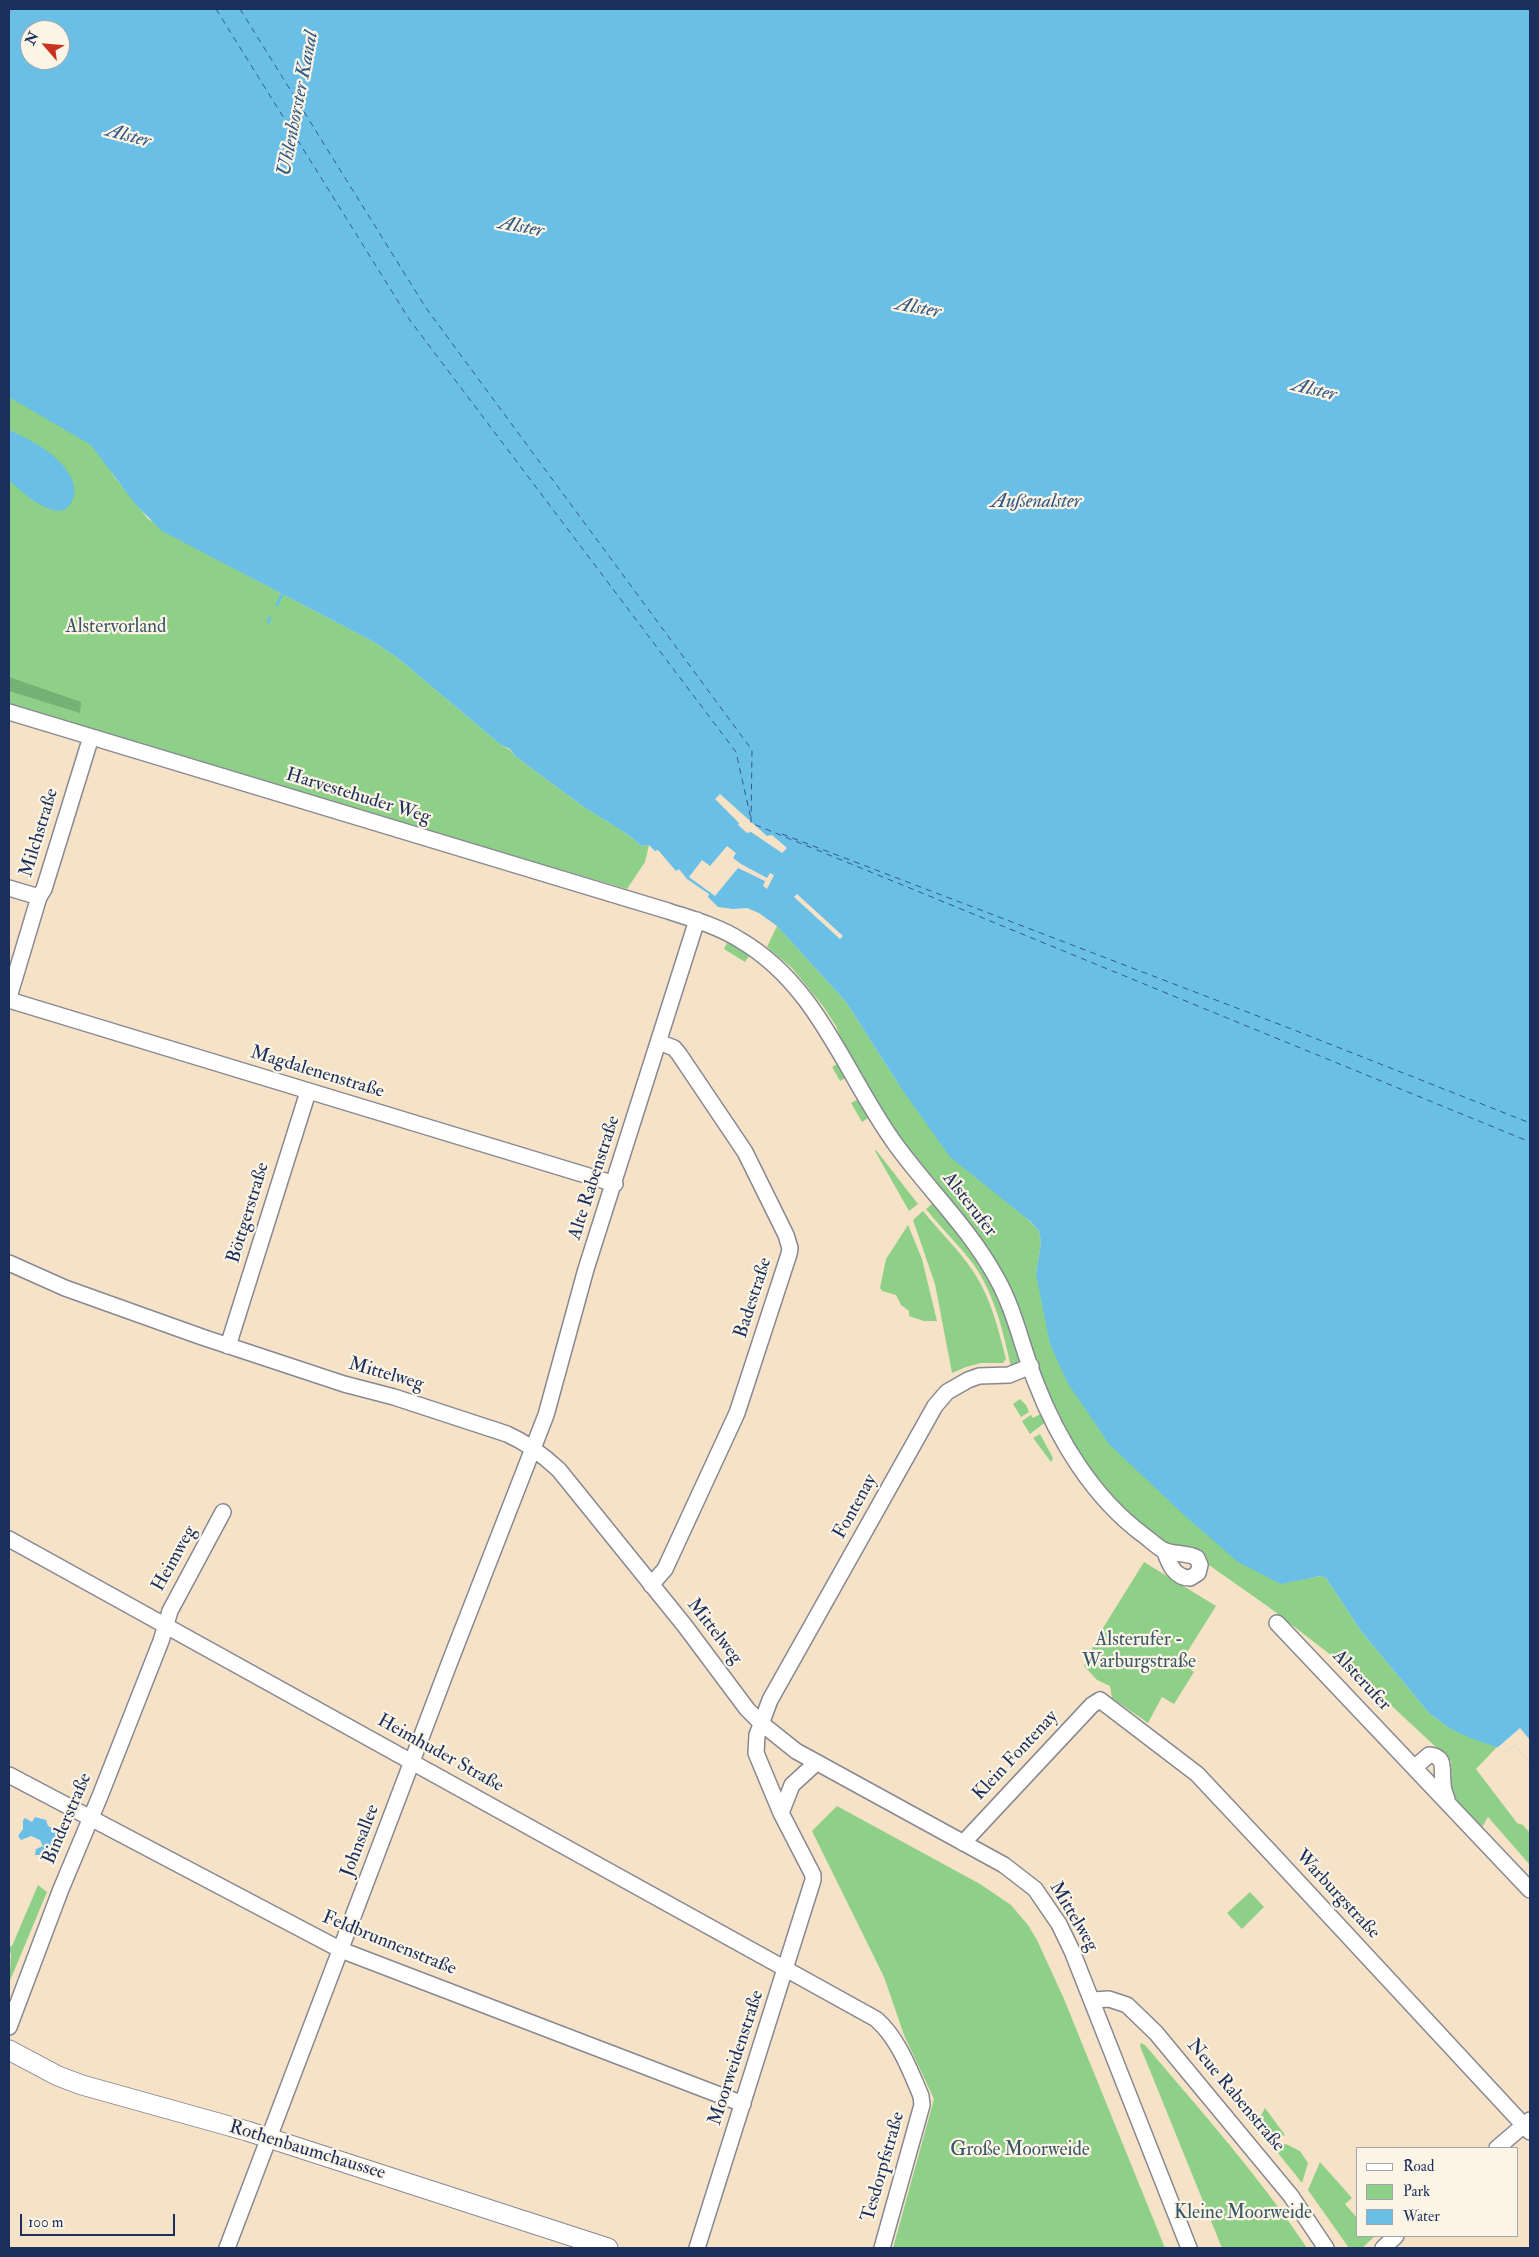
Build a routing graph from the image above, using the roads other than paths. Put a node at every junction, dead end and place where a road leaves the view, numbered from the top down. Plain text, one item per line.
1 (9, 712) edge
2 (91, 737) junction
3 (9, 888) edge
4 (39, 897) junction
5 (696, 920) junction
6 (9, 999) edge
7 (660, 1042) junction
8 (308, 1092) junction
9 (614, 1184) junction
10 (9, 1264) edge
11 (228, 1346) junction
12 (1030, 1366) junction
13 (533, 1448) junction
14 (223, 1512) dead end
15 (9, 1539) edge
16 (1164, 1550) dead end
17 (651, 1585) junction
18 (1277, 1623) dead end
19 (165, 1626) junction
20 (1100, 1700) joint
21 (761, 1723) junction
22 (412, 1760) junction
23 (816, 1762) junction
24 (1415, 1767) junction
25 (9, 1774) edge
26 (1449, 1803) junction
27 (781, 1813) junction
28 (90, 1819) junction
29 (963, 1843) junction
30 (1530, 1890) edge
31 (341, 1950) junction
32 (786, 1970) junction
33 (1093, 2000) junction
34 (851, 2005) joint
35 (9, 2028) edge
36 (9, 2050) edge
37 (743, 2104) junction
38 (1528, 2125) edge
39 (269, 2138) junction
40 (1498, 2147) edge
41 (1395, 2237) edge
42 (227, 2248) edge
43 (608, 2248) edge
44 (697, 2248) edge
45 (882, 2248) edge
46 (1189, 2248) edge
47 (1326, 2248) edge
48 (1383, 2248) edge

1 - 2 street, Harvestehuder Weg
2 - 4 street, Milchstraße
2 - 5 street, Harvestehuder Weg
3 - 4 street
4 - 6 street, Milchstraße
5 - 7 street, Alte Rabenstraße
5 - 12 street, Alsterufer
6 - 8 street, Magdalenenstraße
7 - 9 street, Alte Rabenstraße
7 - 17 street, Badestraße
8 - 9 street, Magdalenenstraße
8 - 11 street, Böttgerstraße
9 - 13 street, Alte Rabenstraße
10 - 11 street, Mittelweg
11 - 13 street, Mittelweg
12 - 16 street, Alsterufer
12 - 21 street, Fontenay
13 - 17 street, Mittelweg
13 - 22 street, Johnsallee
14 - 19 street, Heimweg
15 - 19 street, Heimhuder Straße
17 - 21 street, Mittelweg
18 - 24 street, Alsterufer
19 - 22 street, Heimhuder Straße
19 - 28 street, Binderstraße
20 - 29 street, Klein Fontenay
20 - 38 street, Warburgstraße
21 - 23 street, Mittelweg
21 - 27 street
22 - 31 street, Johnsallee
22 - 32 street, Heimhuder Straße
23 - 27 street
23 - 29 street, Mittelweg
24 - 26 street, Alsterufer
24 - 26 street, Alsterufer
25 - 28 street, Feldbrunnenstraße
26 - 30 street, Alsterufer
27 - 32 street, Moorweidenstraße
28 - 31 street, Feldbrunnenstraße
28 - 35 street, Binderstraße
29 - 33 street, Mittelweg
31 - 37 street, Feldbrunnenstraße
31 - 39 street, Johnsallee
32 - 34 street, Heimhuder Straße
32 - 37 street, Moorweidenstraße
33 - 46 street, Mittelweg
33 - 47 street, Neue Rabenstraße
34 - 45 street, Tesdorpfstraße
36 - 39 main road, Rothenbaumchaussee
37 - 44 street, Moorweidenstraße
38 - 40 street
39 - 42 street, Johnsallee
39 - 43 main road, Rothenbaumchaussee
41 - 48 street

